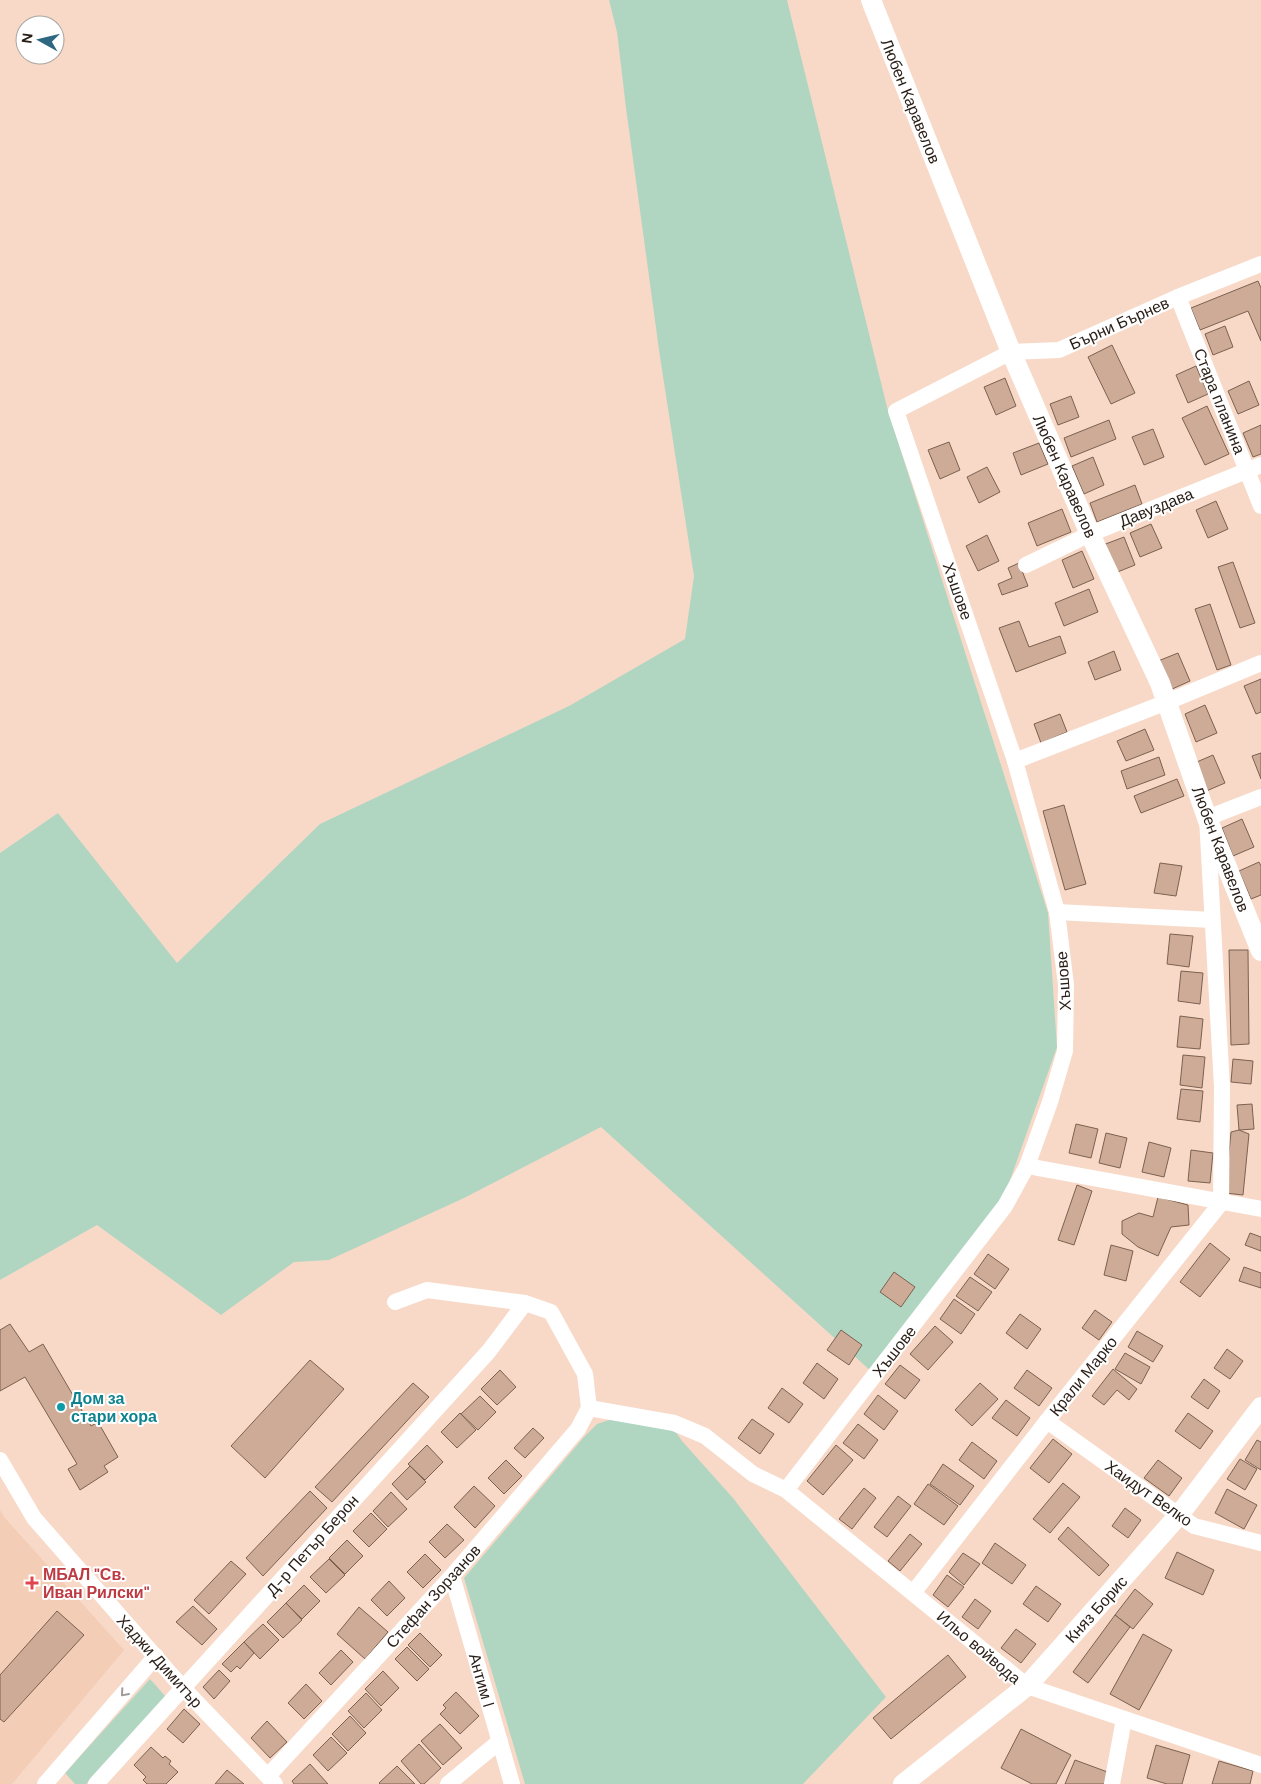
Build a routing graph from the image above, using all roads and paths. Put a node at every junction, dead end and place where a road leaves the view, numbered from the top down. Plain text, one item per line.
1 (871, 0) edge
2 (1261, 264) edge
3 (1178, 297) junction
4 (1011, 352) junction
5 (896, 411) joint
6 (1254, 468) edge
7 (1261, 506) edge
8 (1090, 534) junction
9 (1026, 565) dead end
10 (1261, 663) edge
11 (1167, 702) junction
12 (1016, 761) junction
13 (1261, 797) edge
14 (1207, 818) junction
15 (1057, 912) junction
16 (1212, 920) junction
17 (1256, 926) edge
18 (1261, 951) edge
19 (1027, 1166) junction
20 (1221, 1203) junction
21 (1261, 1209) edge
22 (395, 1302) dead end
23 (525, 1303) junction
24 (1261, 1407) edge
25 (590, 1408) junction
26 (1047, 1421) junction
27 (0, 1460) edge
28 (786, 1490) junction
29 (1179, 1515) junction
30 (1261, 1543) edge
31 (452, 1576) junction
32 (914, 1593) junction
33 (156, 1656) junction
34 (1027, 1686) junction
35 (182, 1687) junction
36 (1124, 1719) junction
37 (500, 1741) junction
38 (1261, 1765) edge
39 (271, 1780) edge
40 (54, 1781) edge
41 (96, 1784) edge
42 (448, 1784) edge
43 (512, 1784) edge
44 (903, 1784) edge
45 (1112, 1784) edge

1 - 4 street, Любен Каравелов
2 - 3 street, Бърни Бърнев
3 - 4 street, Бърни Бърнев
3 - 6 street, Стара планина
4 - 5 street, Бърни Бърнев
4 - 8 street, Любен Каравелов
5 - 12 street, Хъшове
6 - 7 street, Стара планина
6 - 8 street, Давуздава
8 - 9 street, Давуздава
8 - 11 street, Любен Каравелов
10 - 11 street
11 - 12 street
11 - 14 street, Любен Каравелов
12 - 15 street, Хъшове
13 - 14 street
14 - 16 street
14 - 17 street, Любен Каравелов
15 - 16 street
15 - 19 street, Хъшове
16 - 20 street
17 - 18 street, Любен Каравелов
19 - 20 street
19 - 28 street, Хъшове
20 - 21 street
20 - 26 street, Крали Марко
22 - 23 street
23 - 25 street
23 - 35 street, Д-р Петър Берон
24 - 29 street, Княз Борис
25 - 28 street, Ильо войвода
25 - 31 street, Стефан Зорзанов
26 - 29 street, Хаидут Велко
26 - 32 street, Крали Марко
27 - 33 street, Хаджи Димитър
28 - 32 street, Ильо войвода
29 - 30 street, Хаидут Велко
29 - 34 street, Княз Борис
31 - 37 street, Антим I
31 - 39 street, Стефан Зорзанов
32 - 34 street, Ильо войвода
33 - 35 street, Хаджи Димитър
33 -> 40 street
34 - 36 street, Ильо войвода
34 - 44 street, Княз Борис
35 - 39 street, Хаджи Димитър
35 - 41 street, Д-р Петър Берон
36 - 38 street, Ильо войвода
36 - 45 street
37 - 42 street
37 - 43 street, Антим I

